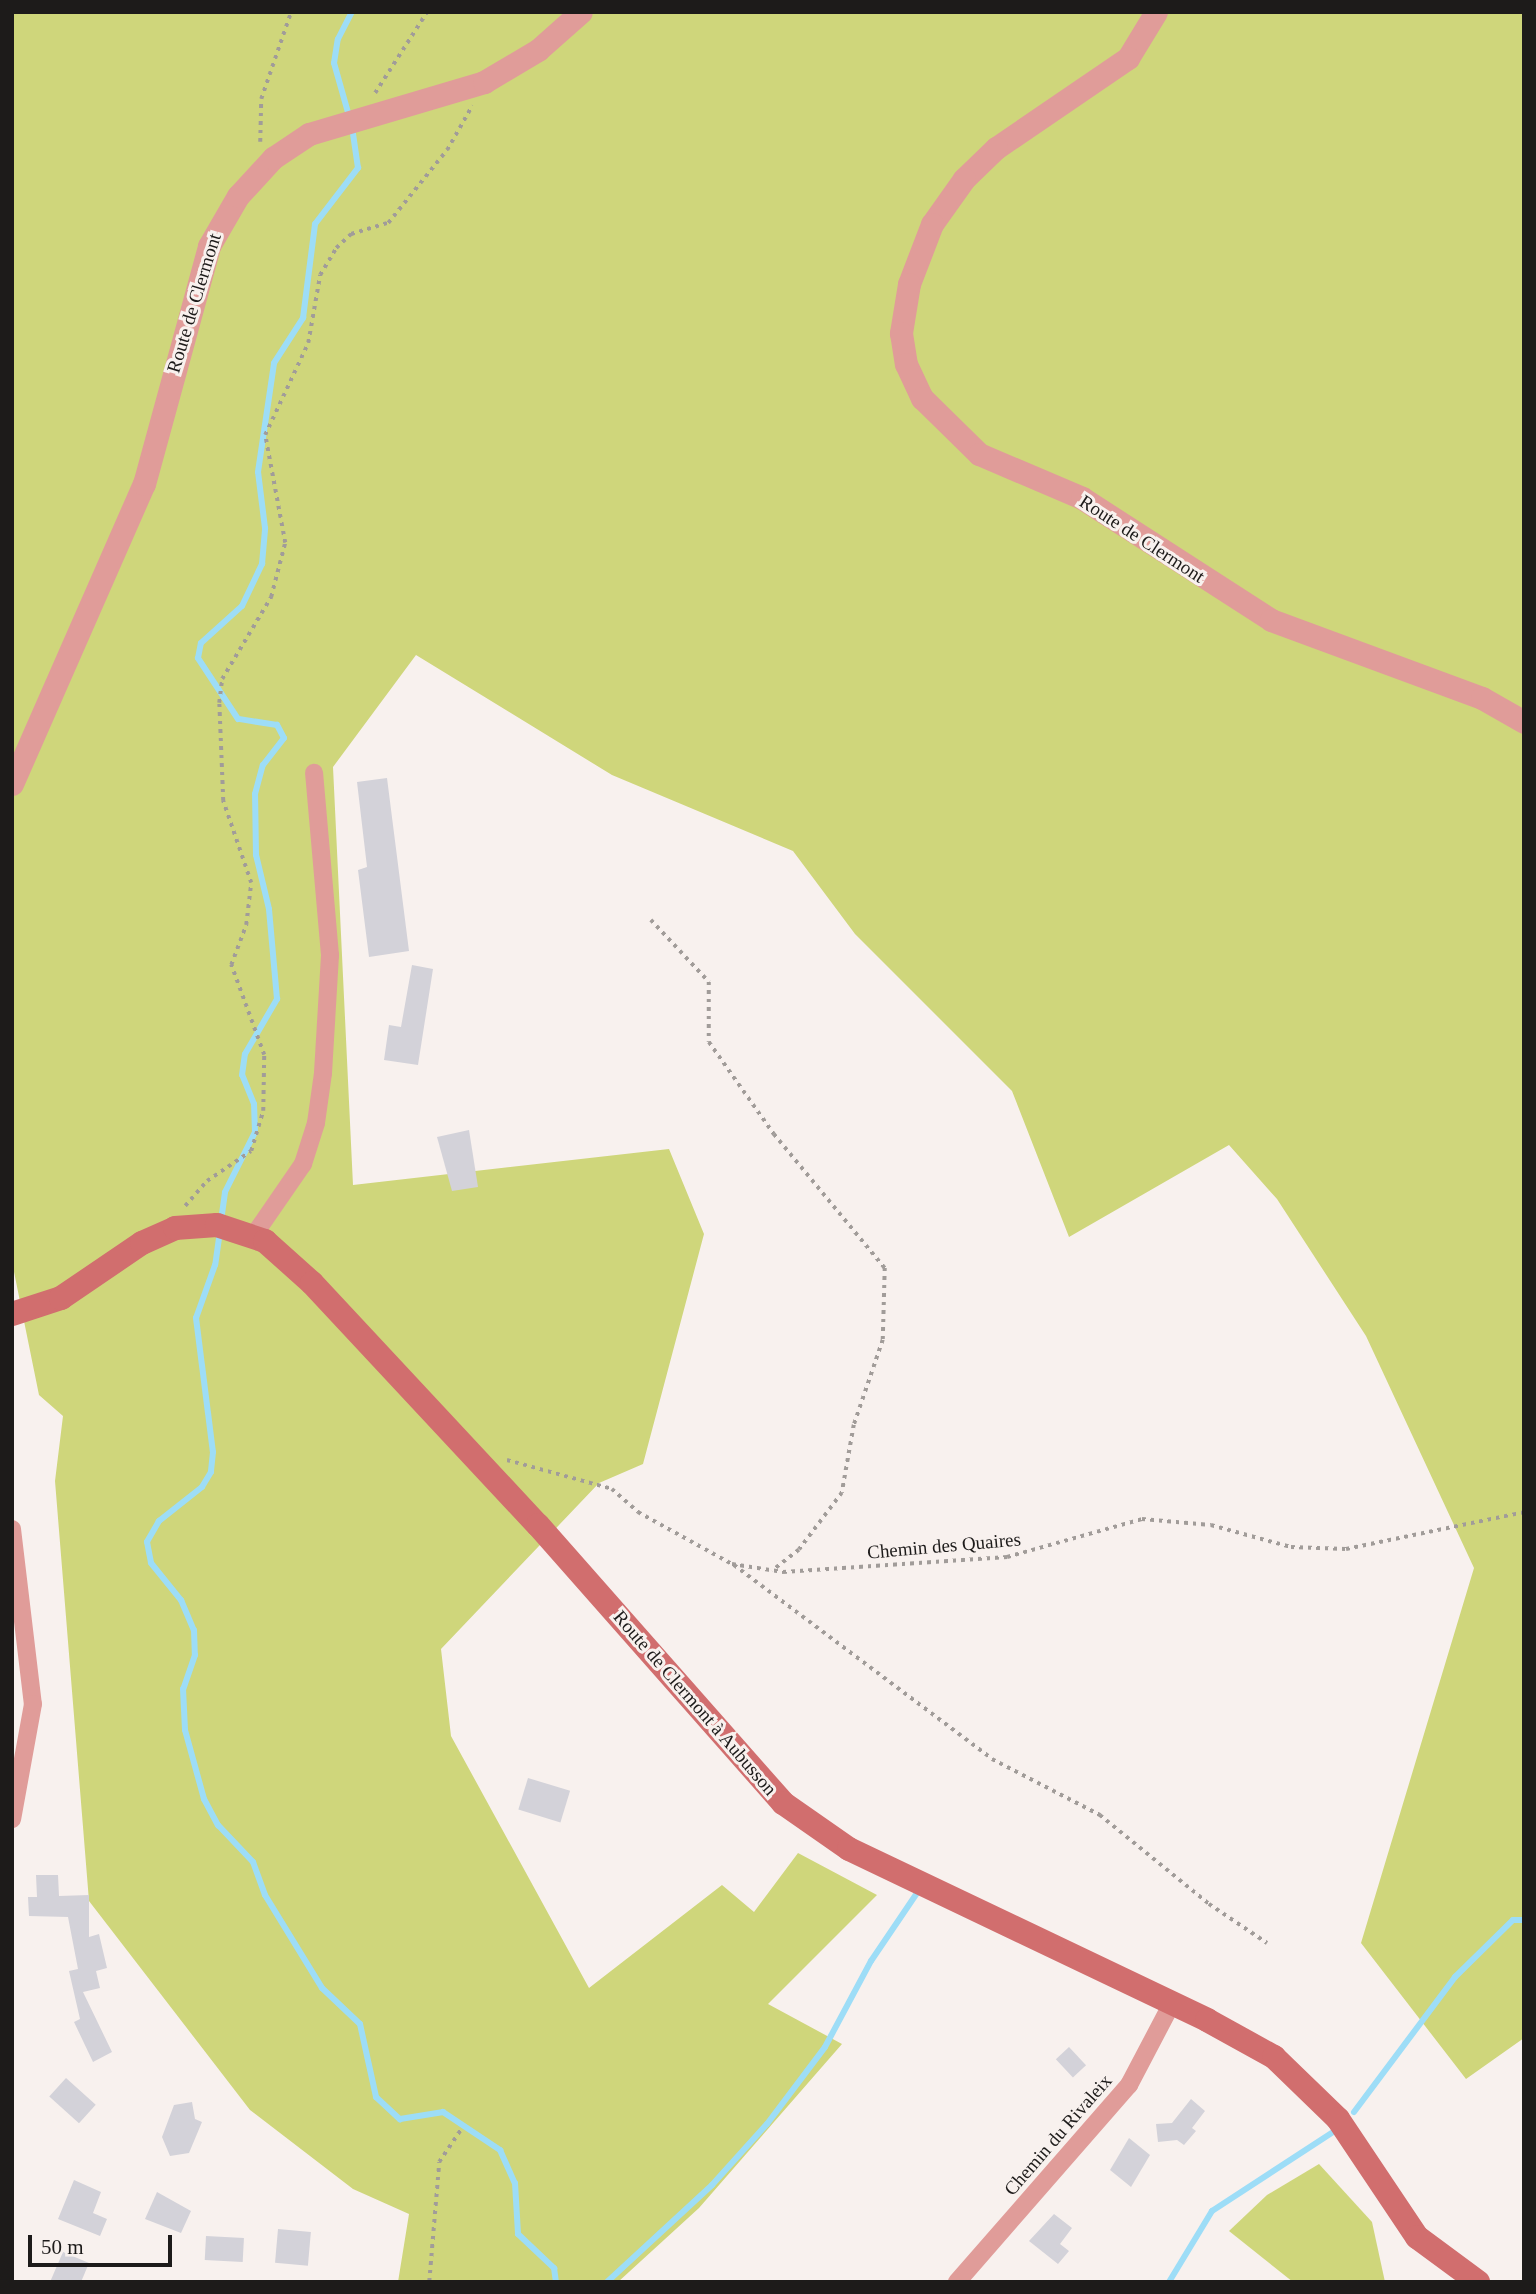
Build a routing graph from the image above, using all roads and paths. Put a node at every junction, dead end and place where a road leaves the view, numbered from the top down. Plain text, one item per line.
1 (291, 12) edge
2 (427, 12) edge
3 (581, 12) edge
4 (1156, 12) edge
5 (484, 82) junction
6 (360, 117) junction
7 (260, 172) junction
8 (1524, 722) edge
9 (314, 773) dead end
10 (12, 784) edge
11 (651, 920) dead end
12 (164, 1231) junction
13 (254, 1235) junction
14 (12, 1314) edge
15 (505, 1460) dead end
16 (1524, 1512) edge
17 (12, 1529) edge
18 (732, 1564) junction
19 (772, 1571) junction
20 (12, 1819) edge
21 (1267, 1943) dead end
22 (1172, 2003) junction
23 (462, 2128) dead end
24 (429, 2282) edge
25 (957, 2282) edge
26 (1478, 2282) edge

1 - 7 path
2 - 6 path
3 - 5 street, Route de Clermont
4 - 8 street, Route de Clermont
5 - 6 street, Route de Clermont
5 - 12 path
6 - 7 street, Route de Clermont
7 - 10 street, Route de Clermont
9 - 13 street
11 - 19 path
12 - 13 main road, Route de Clermont à Aubusson
12 - 14 main road, Route de Clermont à Aubusson
13 - 22 main road, Route de Clermont à Aubusson
15 - 18 path, Chemin des Quaires
16 - 19 path, Chemin des Quaires
17 - 20 street
18 - 19 path, Chemin des Quaires
18 - 21 path
22 - 25 street, Chemin du Rivaleix
22 - 26 main road, Route de Clermont à Aubusson
23 - 24 path

